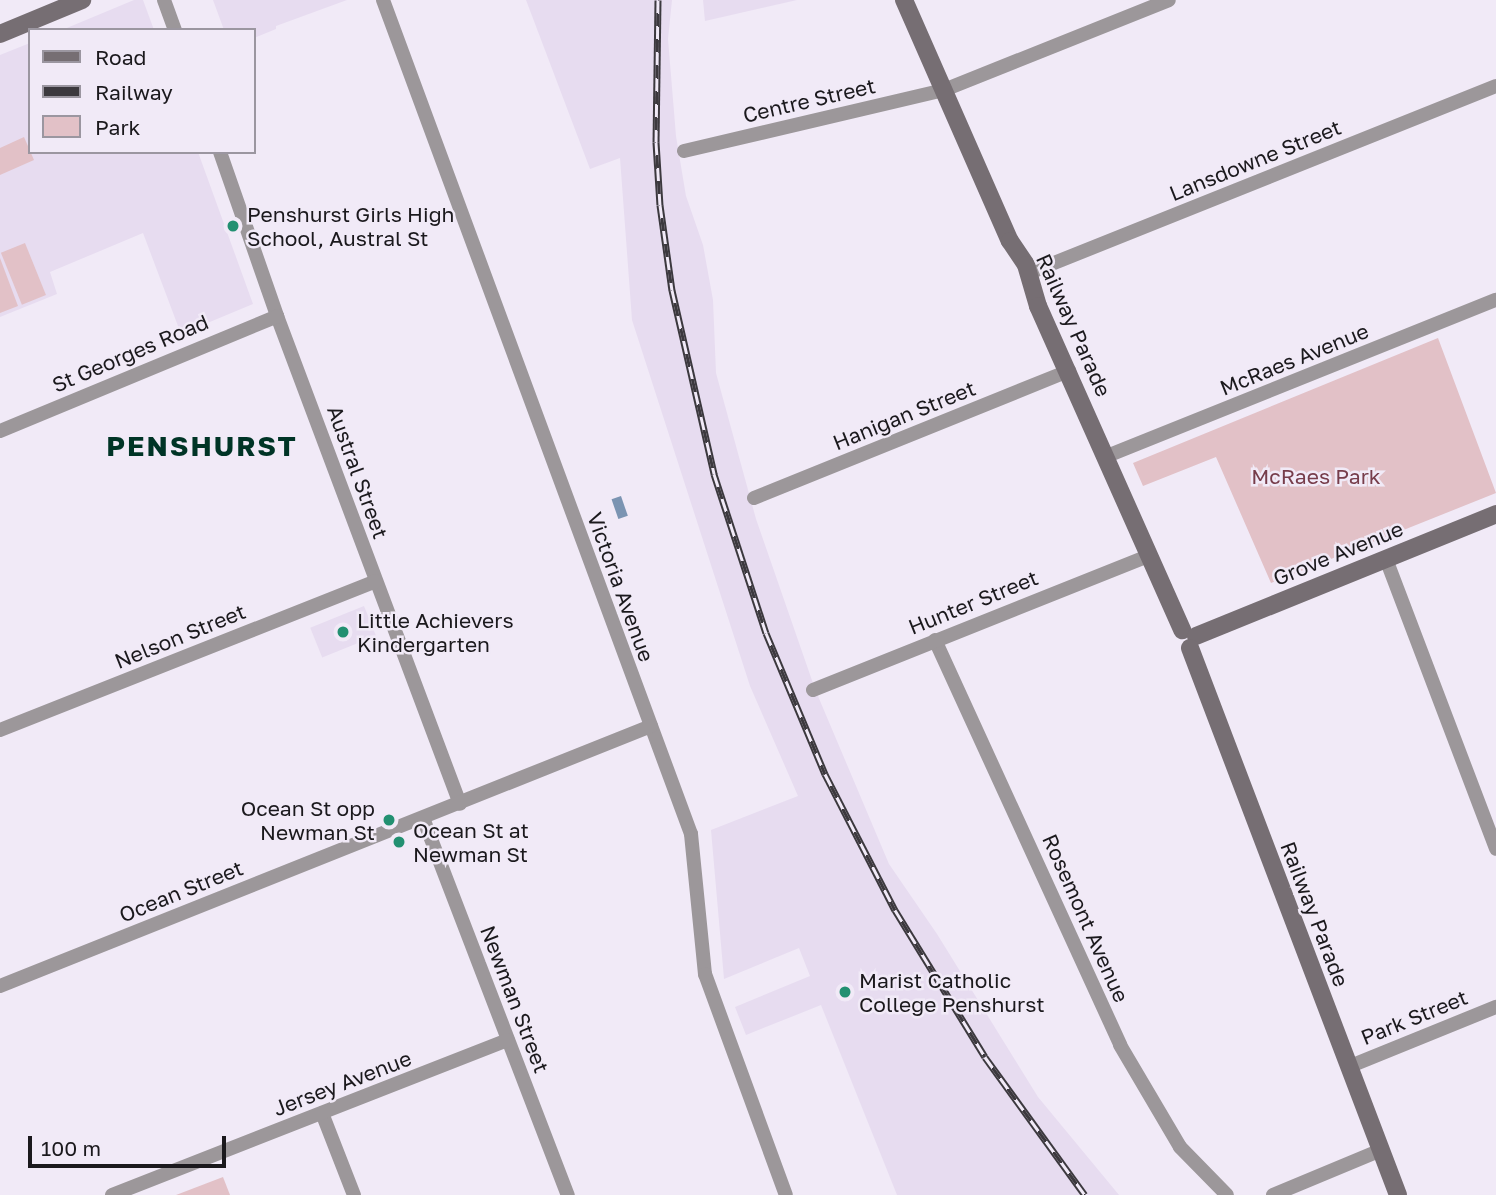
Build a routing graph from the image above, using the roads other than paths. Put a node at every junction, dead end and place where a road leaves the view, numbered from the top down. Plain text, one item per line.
1 (82, 0) edge
2 (164, 0) edge
3 (383, 0) edge
4 (904, 0) edge
5 (1169, 0) edge
6 (174, 28) edge
7 (0, 34) edge
8 (1496, 86) edge
9 (944, 90) junction
10 (684, 151) dead end
11 (221, 154) edge
12 (1029, 273) junction
13 (1496, 300) edge
14 (278, 316) junction
15 (1069, 371) junction
16 (0, 431) edge
17 (1107, 456) junction
18 (754, 498) dead end
19 (1496, 514) edge
20 (1150, 555) junction
21 (1386, 559) junction
22 (376, 581) junction
23 (1189, 638) junction
24 (935, 640) junction
25 (813, 690) dead end
26 (651, 726) junction
27 (0, 730) edge
28 (460, 804) junction
29 (423, 818) junction
30 (1496, 849) edge
31 (0, 986) edge
32 (1496, 1007) edge
33 (508, 1040) junction
34 (1349, 1067) junction
35 (322, 1113) junction
36 (1381, 1150) junction
37 (112, 1195) edge
38 (354, 1195) edge
39 (568, 1195) edge
40 (786, 1195) edge
41 (1227, 1195) edge
42 (1273, 1195) edge
43 (1398, 1195) edge

1 - 7 street
2 - 6 street
3 - 26 street, Victoria Avenue
4 - 9 street, Railway Parade
5 - 9 street, Centre Street
8 - 12 street, Lansdowne Street
9 - 10 street, Centre Street
9 - 12 street, Railway Parade
11 - 14 street, Austral Street
12 - 15 street, Railway Parade
13 - 17 street, McRaes Avenue
14 - 16 street, St Georges Road
14 - 22 street, Austral Street
15 - 17 street, Railway Parade
15 - 18 street, Hanigan Street
17 - 20 street, Railway Parade
19 - 21 street, Grove Avenue
20 - 23 street, Railway Parade
20 - 24 street, Hunter Street
21 - 23 street, Grove Avenue
21 - 30 street
22 - 27 street, Nelson Street
22 - 28 street, Austral Street
23 - 34 street, Railway Parade
24 - 25 street, Hunter Street
24 - 41 street, Rosemont Avenue
26 - 28 street, Ocean Street
26 - 40 street, Victoria Avenue
28 - 29 street, Ocean Street
29 - 31 street, Ocean Street
29 - 33 street, Newman Street
32 - 34 street, Park Street
33 - 35 street, Jersey Avenue
33 - 39 street, Newman Street
34 - 36 street, Railway Parade
35 - 37 street, Jersey Avenue
35 - 38 street
36 - 42 street
36 - 43 street, Railway Parade

